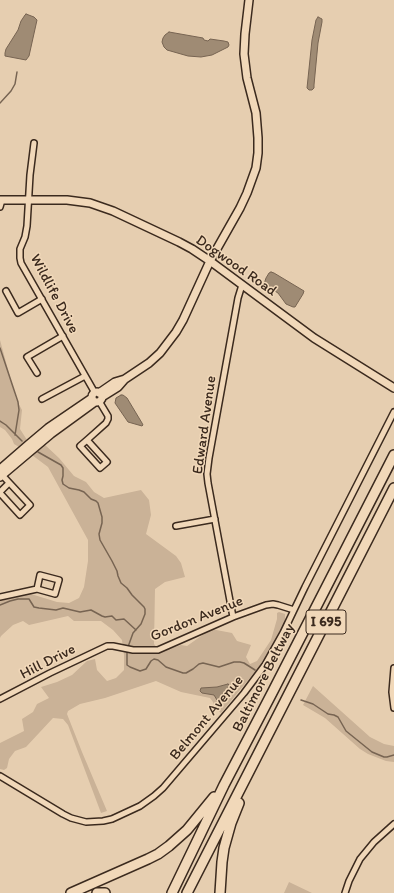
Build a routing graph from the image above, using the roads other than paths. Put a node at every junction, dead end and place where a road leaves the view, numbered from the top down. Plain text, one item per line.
1 (249, 0) edge
2 (34, 143) dead end
3 (29, 200) junction
4 (1, 202) edge
5 (210, 261) junction
6 (242, 285) junction
7 (6, 291) dead end
8 (42, 299) junction
9 (63, 336) junction
10 (36, 373) dead end
11 (85, 376) junction
12 (394, 388) edge
13 (97, 398) junction
14 (42, 399) dead end
15 (394, 412) edge
16 (87, 440) junction
17 (394, 455) edge
18 (1, 474) edge
19 (9, 483) junction
20 (394, 488) edge
21 (0, 493) edge
22 (215, 519) junction
23 (176, 526) dead end
24 (37, 589) junction
25 (0, 597) edge
26 (294, 610) junction
27 (233, 617) junction
28 (107, 646) joint
29 (394, 668) edge
30 (0, 699) edge
31 (394, 708) edge
32 (258, 756) junction
33 (0, 776) edge
34 (224, 785) junction
35 (394, 824) edge
36 (86, 887) junction
37 (71, 893) edge
38 (77, 893) edge
39 (97, 893) edge
40 (105, 893) edge
41 (172, 893) edge
42 (188, 893) edge
43 (220, 893) edge
44 (345, 893) edge

1 - 5 main road
2 - 3 street, Wildlife Drive
3 - 4 main road, Dogwood Road
3 - 5 main road, Dogwood Road
3 - 8 street, Wildlife Drive
5 - 6 main road, Dogwood Road
5 - 13 main road
6 - 12 main road, Dogwood Road
6 - 22 street, Edward Avenue
7 - 8 street
8 - 9 street, Wildlife Drive
9 - 10 street
9 - 11 street, Wildlife Drive
11 - 13 street, Wildlife Drive
11 - 14 street
13 - 16 street, Wildlife Drive
13 - 18 main road
15 - 26 street, Belmont Avenue
16 - 16 street
17 - 34 highway, Baltimore Beltway / I 695
18 - 19 street
19 - 21 street
19 - 21 street
20 - 32 highway, Baltimore Beltway / I 695
22 - 23 street
22 - 27 street, Edward Avenue
24 - 24 street
24 - 25 street
26 - 27 street, Gordon Avenue
26 - 33 street, Belmont Avenue
27 - 28 street, Gordon Avenue
28 - 30 street, Hill Drive
29 - 31 street
32 - 42 highway, Baltimore Beltway / I 695
32 - 43 highway
34 - 36 highway
34 - 41 highway, Baltimore Beltway / I 695
35 - 44 street
36 - 37 highway
36 - 38 highway
39 - 40 highway

